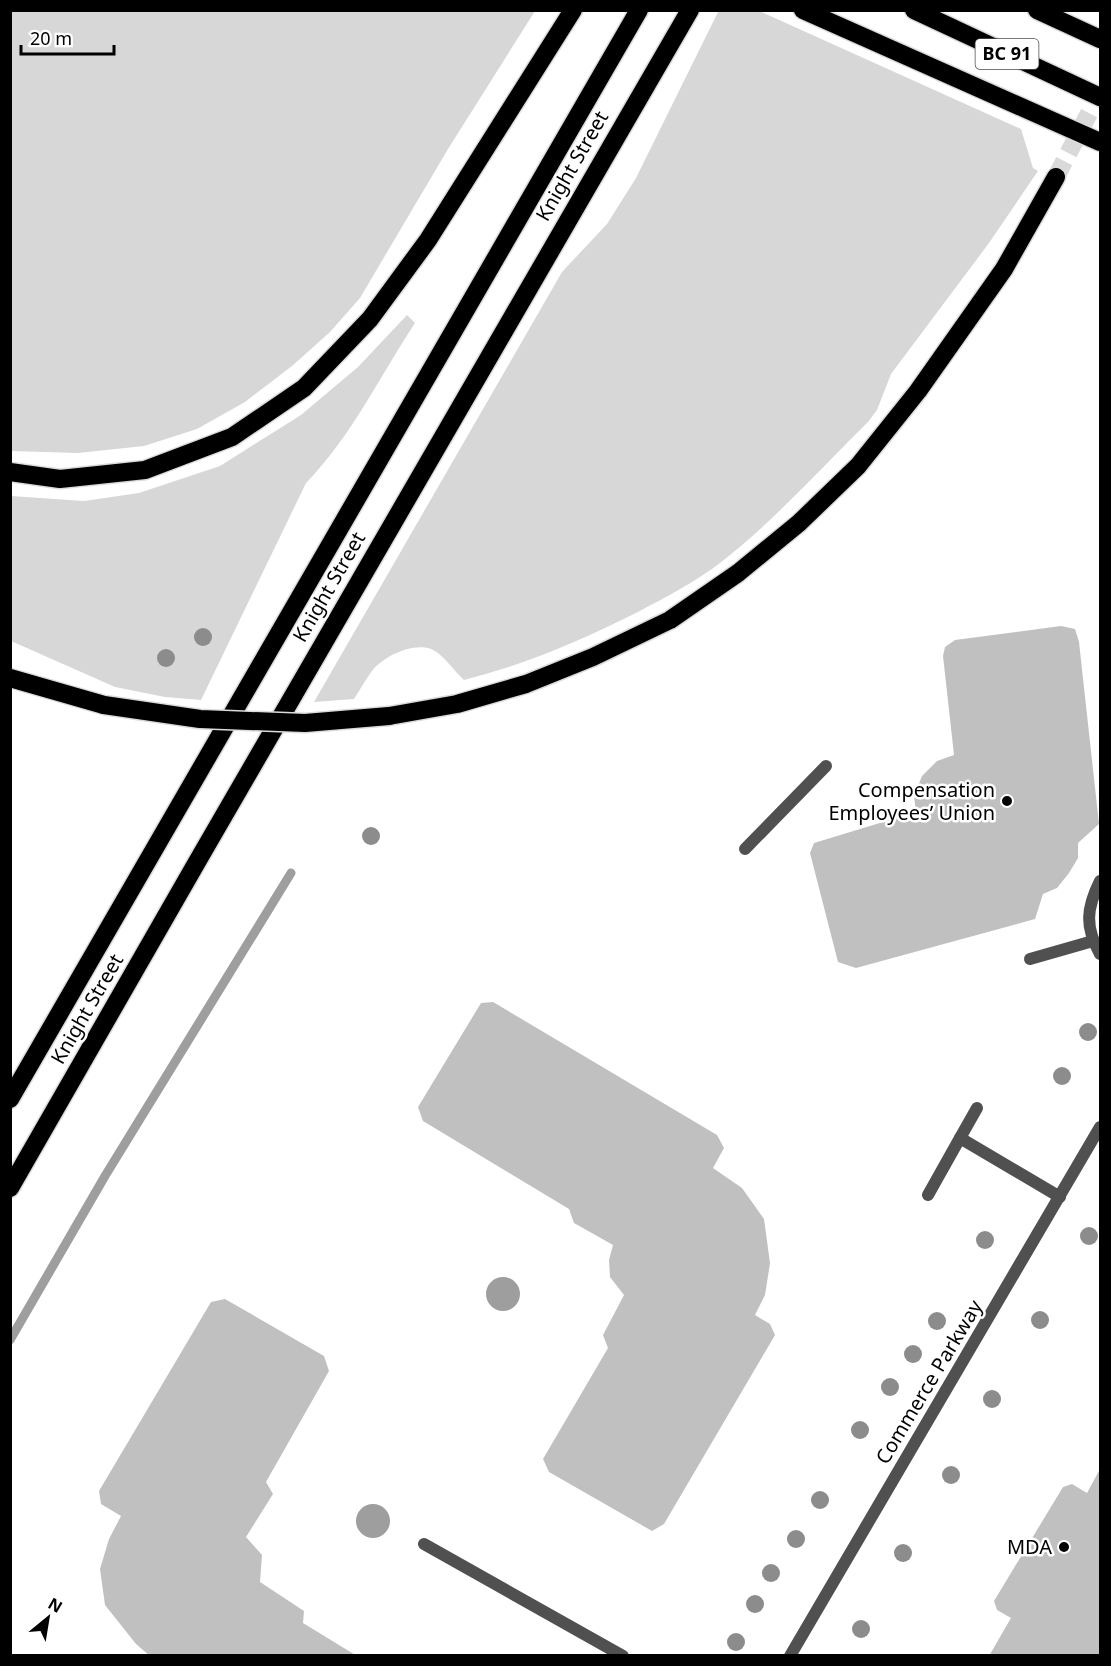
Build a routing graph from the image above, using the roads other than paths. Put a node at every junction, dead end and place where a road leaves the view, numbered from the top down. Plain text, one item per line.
1 (573, 10) edge
2 (639, 10) edge
3 (690, 10) edge
4 (914, 10) edge
5 (1037, 10) edge
6 (809, 13) edge
7 (1101, 39) edge
8 (1101, 97) edge
9 (1101, 142) edge
10 (1056, 177) tunnel mouth
11 (10, 472) edge
12 (10, 678) edge
13 (826, 766) dead end
14 (745, 849) dead end
15 (1101, 881) edge
16 (1092, 940) junction
17 (1101, 954) edge
18 (1030, 959) dead end
19 (10, 1099) edge
20 (977, 1108) dead end
21 (1101, 1127) edge
22 (960, 1138) junction
23 (10, 1188) edge
24 (928, 1195) dead end
25 (1060, 1197) junction
26 (424, 1544) dead end
27 (623, 1656) edge
28 (790, 1656) edge

1 - 11 highway
2 - 19 highway, Knight Street
3 - 23 highway, Knight Street
4 - 8 highway, BC 91
5 - 7 highway, BC 91
6 - 9 highway
10 - 12 highway, bridge
13 - 14 street
15 - 16 street
16 - 17 street
16 - 18 street
20 - 22 street
21 - 25 street, Commerce Parkway
22 - 24 street
22 - 25 street
25 - 28 street, Commerce Parkway
26 - 27 street

